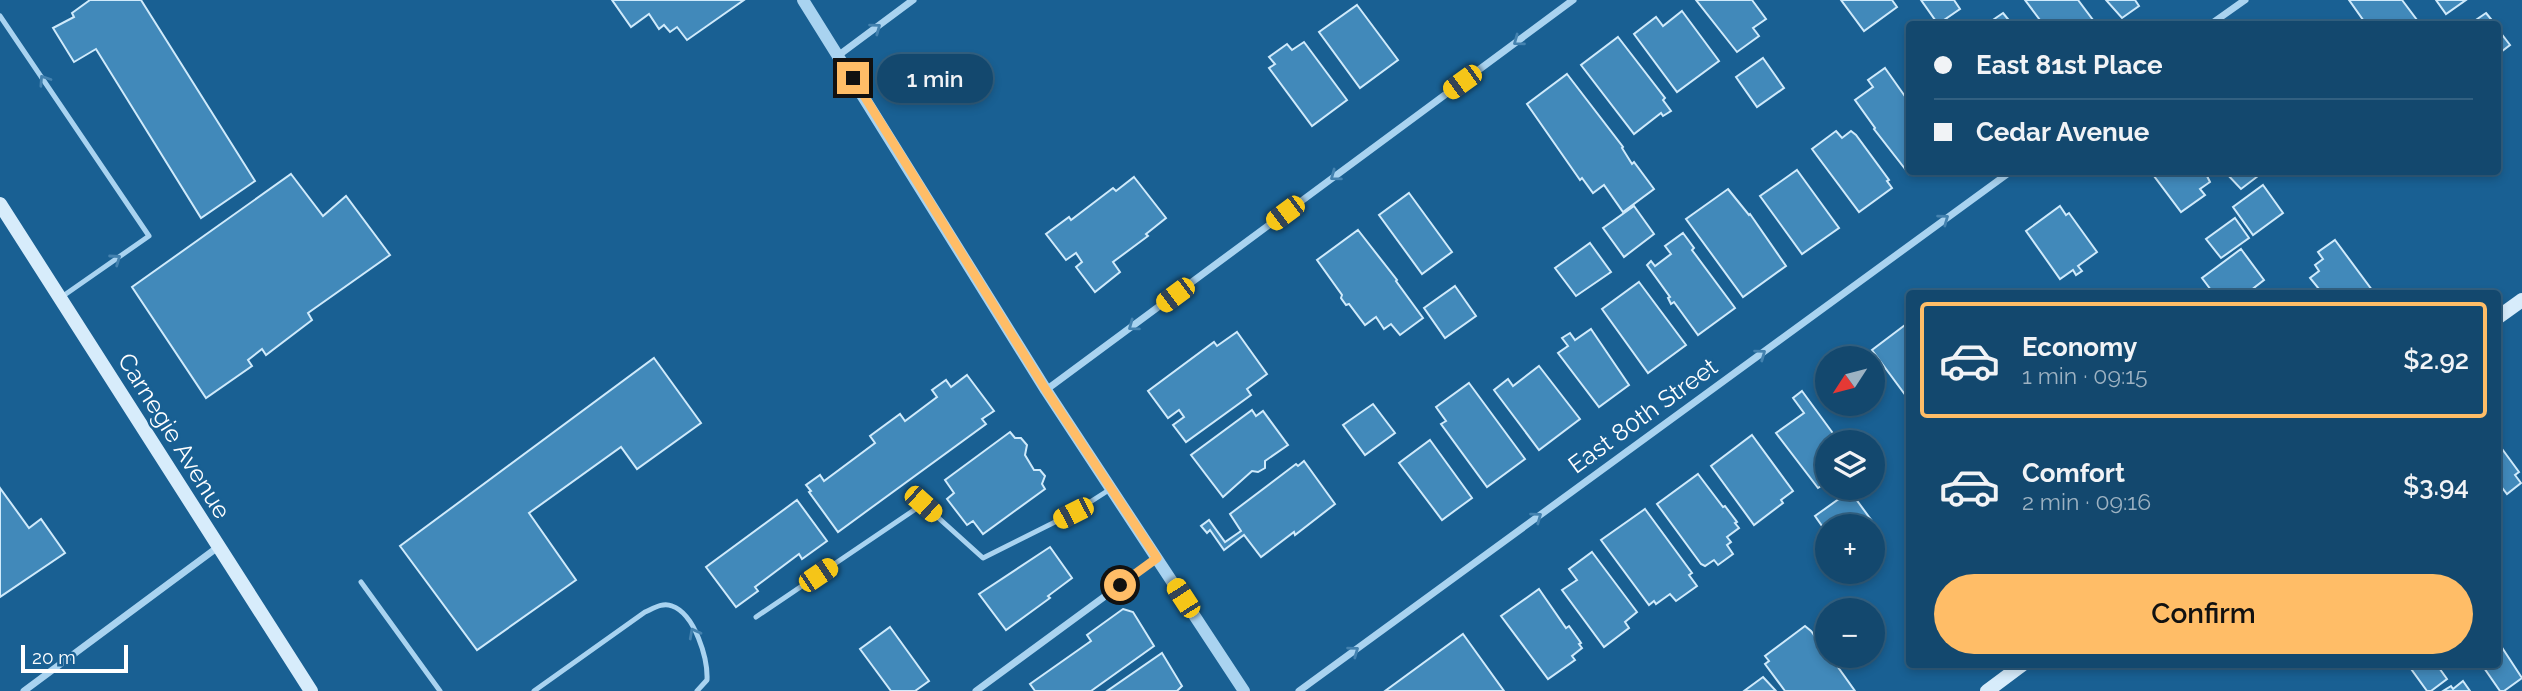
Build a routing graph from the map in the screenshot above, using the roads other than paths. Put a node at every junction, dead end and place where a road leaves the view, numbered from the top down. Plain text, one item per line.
1 (803, 0) edge
2 (914, 0) edge
3 (1573, 0) edge
4 (2245, 0) edge
5 (0, 16) edge
6 (2215, 21) edge
7 (839, 55) junction
8 (2006, 175) edge
9 (0, 204) edge
10 (60, 298) junction
11 (2522, 300) edge
12 (2501, 315) edge
13 (1046, 390) junction
14 (1112, 488) junction
15 (218, 547) junction
16 (1157, 558) junction
17 (361, 582) dead end
18 (756, 617) dead end
19 (2018, 668) edge
20 (24, 691) edge
21 (311, 691) edge
22 (440, 691) edge
23 (534, 691) edge
24 (697, 691) edge
25 (976, 691) edge
26 (1244, 691) edge
27 (1299, 691) edge
28 (1987, 691) edge

1 - 7 street
7 -> 2 street
3 -> 13 street
4 - 6 street
10 -> 5 lane
7 - 13 street
27 -> 8 street, East 80th Street
9 - 10 main road, Carnegie Avenue
10 - 15 main road, Carnegie Avenue
11 - 12 main road
13 - 14 street
14 - 16 street
14 - 18 lane
15 - 20 street
15 - 21 main road, Carnegie Avenue
16 - 25 street
16 - 26 street
17 - 22 lane
19 - 28 main road
24 -> 23 lane

